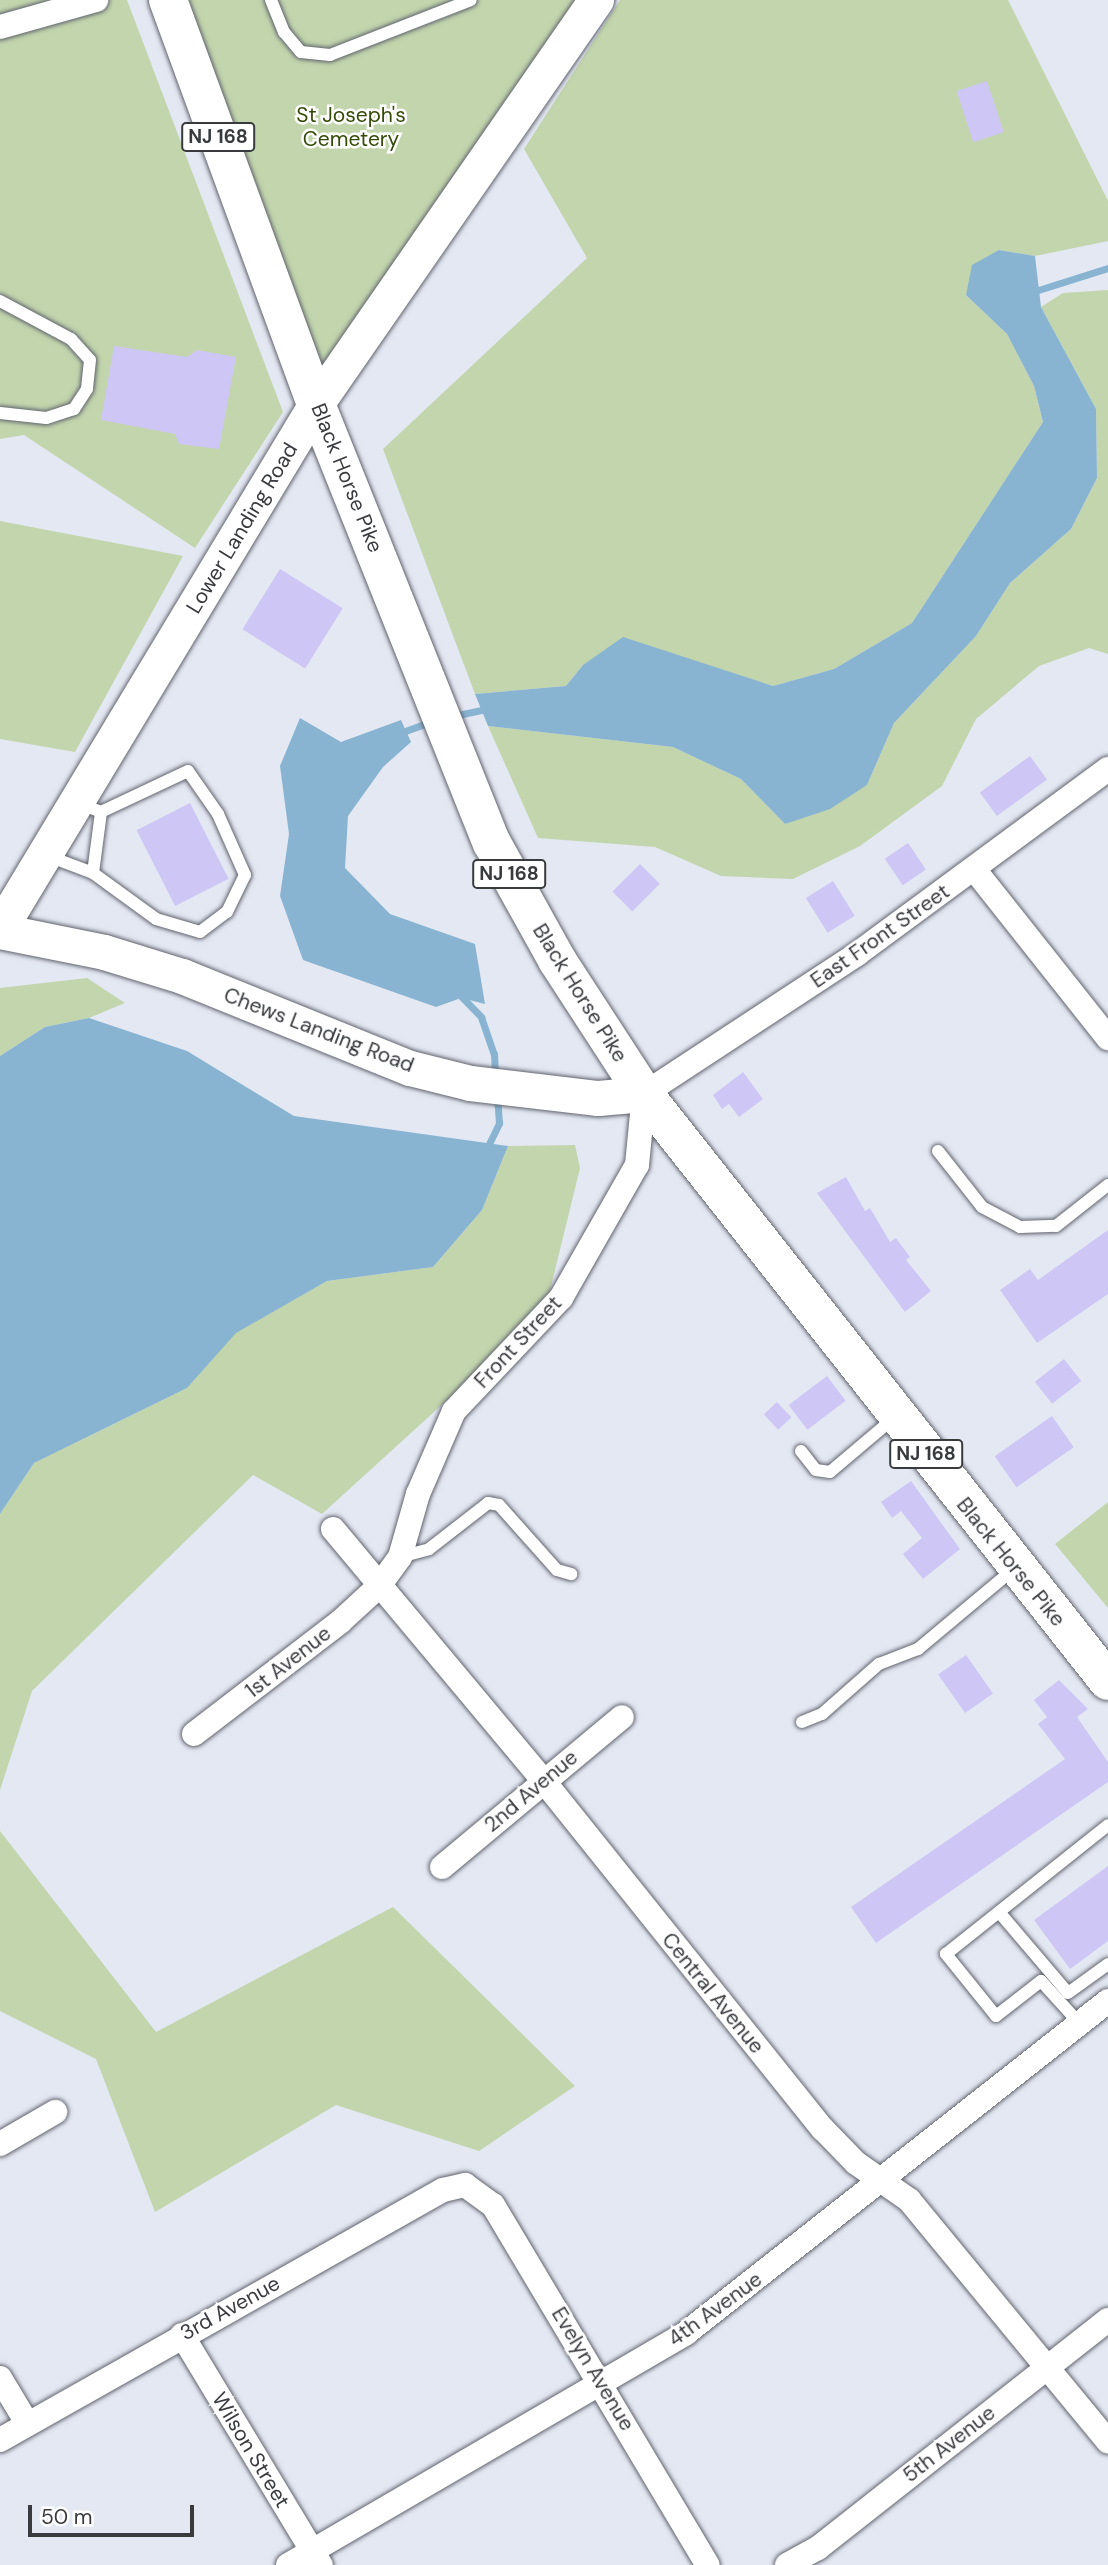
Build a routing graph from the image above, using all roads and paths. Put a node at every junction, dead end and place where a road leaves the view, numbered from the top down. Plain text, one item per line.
1 (96, 0) edge
2 (167, 0) edge
3 (271, 0) edge
4 (596, 0) edge
5 (465, 1) edge
6 (0, 27) edge
7 (0, 301) edge
8 (316, 404) junction
9 (0, 413) edge
10 (1108, 769) edge
11 (89, 807) junction
12 (45, 854) junction
13 (974, 869) junction
14 (93, 873) junction
15 (0, 929) edge
16 (1108, 1038) edge
17 (645, 1094) junction
18 (938, 1151) dead end
19 (1108, 1185) edge
20 (896, 1416) junction
21 (801, 1451) dead end
22 (334, 1529) dead end
23 (400, 1557) junction
24 (1015, 1568) junction
25 (571, 1574) dead end
26 (379, 1586) junction
27 (1108, 1681) edge
28 (622, 1717) dead end
29 (802, 1722) dead end
30 (194, 1734) dead end
31 (543, 1780) junction
32 (1108, 1825) edge
33 (442, 1867) dead end
34 (999, 1912) junction
35 (1108, 1964) edge
36 (1046, 1977) junction
37 (1108, 2001) edge
38 (1080, 2024) junction
39 (55, 2112) dead end
40 (0, 2144) edge
41 (885, 2180) junction
42 (465, 2185) joint
43 (1108, 2320) edge
44 (182, 2335) junction
45 (1048, 2366) junction
46 (0, 2378) edge
47 (603, 2384) junction
48 (27, 2423) junction
49 (0, 2440) edge
50 (1108, 2441) edge
51 (316, 2558) edge
52 (288, 2565) edge
53 (708, 2565) edge
54 (787, 2565) edge

1 - 6 street
2 - 8 main road, Black Horse Pike / NJ 168
3 - 5 lane
4 - 8 main road, Lower Landing Road
7 - 9 lane
8 - 11 main road, Lower Landing Road
8 - 17 main road, Black Horse Pike / NJ 168
10 - 13 street, East Front Street
11 - 12 main road, Lower Landing Road
11 - 14 lane
11 - 14 lane
12 - 14 lane
12 - 15 main road, Lower Landing Road
13 - 16 street
13 - 17 street, East Front Street
15 - 17 main road, Chews Landing Road
17 - 20 main road, Black Horse Pike / NJ 168
17 - 23 street, Front Street
18 - 19 lane
20 - 21 lane
20 - 24 main road, Black Horse Pike / NJ 168
22 - 26 street, Central Avenue
23 - 25 lane
23 - 26 street, Front Street
24 - 27 main road, Black Horse Pike / NJ 168
24 - 29 lane
26 - 30 street, 1st Avenue
26 - 31 street, Central Avenue
28 - 31 street, 2nd Avenue
31 - 33 street, 2nd Avenue
31 - 41 street, Central Avenue
32 - 34 lane
34 - 36 lane
34 - 36 lane
35 - 36 lane
36 - 38 lane
37 - 38 street, 4th Avenue
38 - 41 street, 4th Avenue
39 - 40 street
41 - 45 street, Central Avenue
41 - 47 street, 4th Avenue
42 - 44 street, 3rd Avenue
42 - 47 street, Evelyn Avenue
43 - 45 street, 5th Avenue
44 - 48 street, 3rd Avenue
44 - 51 street, Wilson Street
45 - 50 street, Central Avenue
45 - 54 street, 5th Avenue
46 - 48 street
47 - 51 street, 4th Avenue
47 - 53 street, Evelyn Avenue
48 - 49 street, 3rd Avenue
51 - 52 street, 4th Avenue

